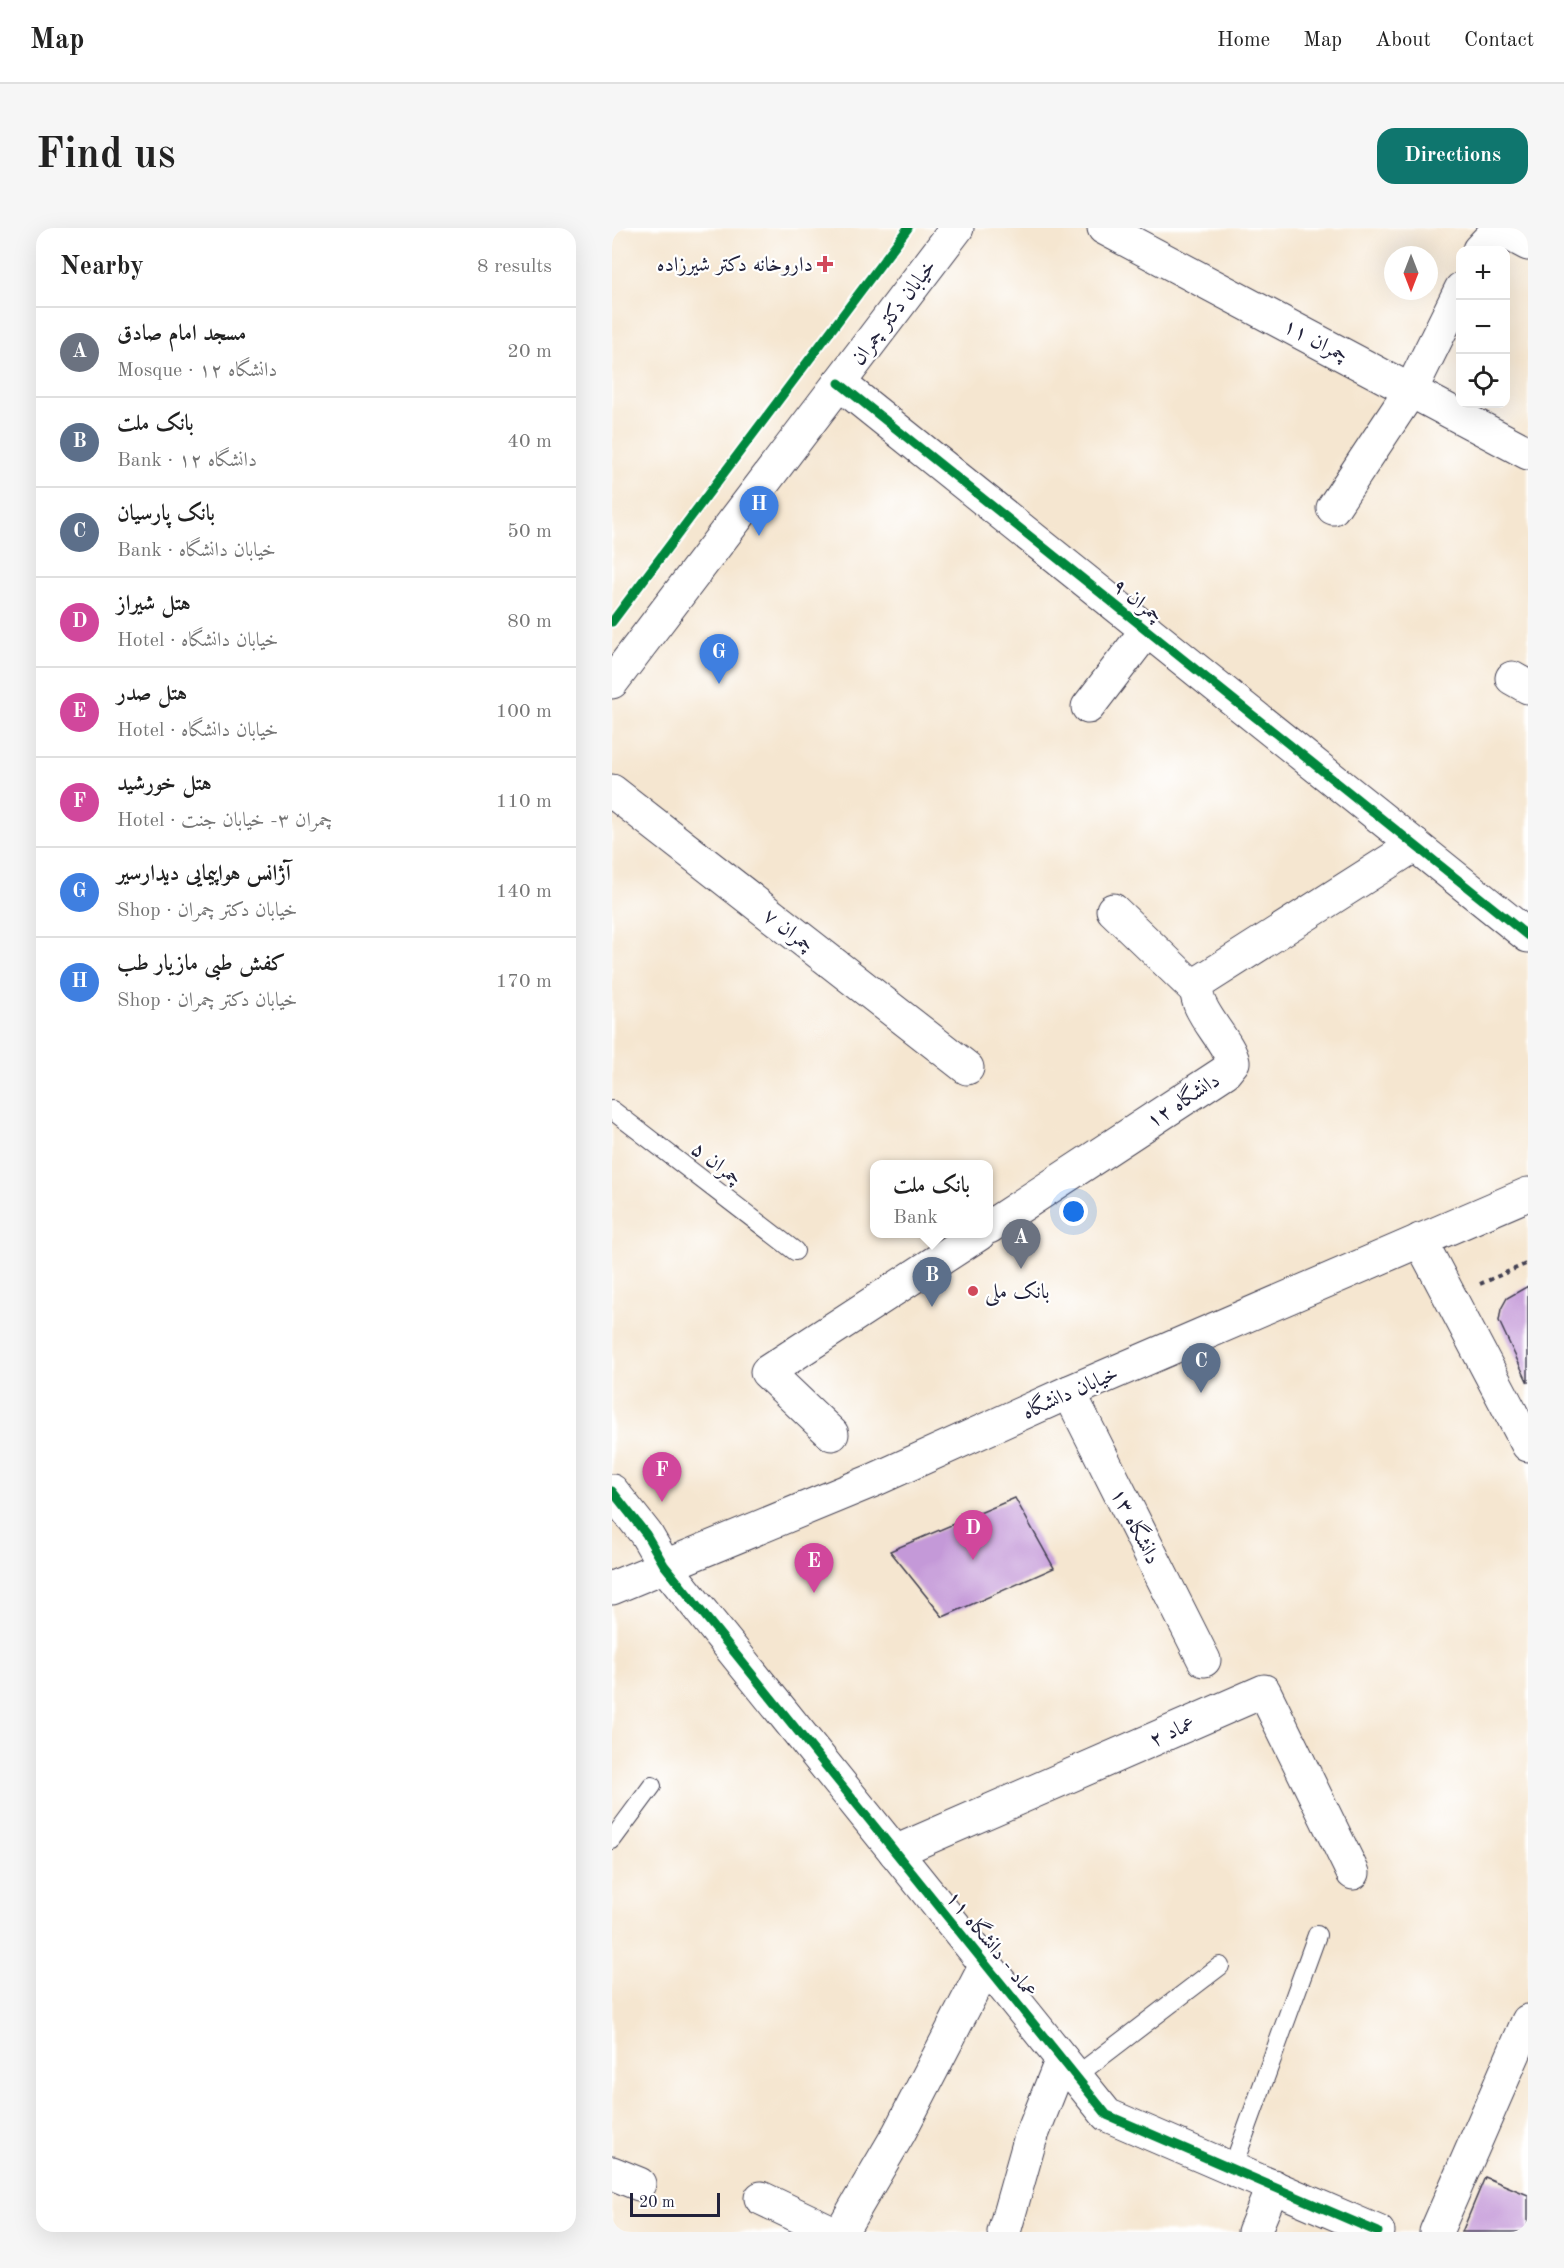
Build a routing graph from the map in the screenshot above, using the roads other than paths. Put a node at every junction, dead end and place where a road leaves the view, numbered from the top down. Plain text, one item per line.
1 (957, 228) edge
2 (1104, 228) edge
3 (1528, 244) edge
4 (1482, 246) edge
5 (1456, 299) edge
6 (839, 383) junction
7 (1411, 390) junction
8 (1528, 453) edge
9 (1333, 508) dead end
10 (1147, 630) junction
11 (612, 682) edge
12 (1088, 707) dead end
13 (612, 791) edge
14 (1415, 845) junction
15 (1113, 910) dead end
16 (1524, 921) edge
17 (1195, 989) junction
18 (967, 1068) dead end
19 (612, 1110) edge
20 (1528, 1194) edge
21 (993, 1224) edge
22 (971, 1238) edge
23 (1420, 1240) junction
24 (795, 1251) dead end
25 (1069, 1392) junction
26 (832, 1434) dead end
27 (1528, 1445) edge
28 (612, 1491) edge
29 (664, 1565) junction
30 (612, 1588) edge
31 (1204, 1660) dead end
32 (652, 1786) dead end
33 (612, 1840) edge
34 (895, 1852) junction
35 (1353, 1873) dead end
36 (1317, 1935) dead end
37 (986, 1965) junction
38 (1220, 1966) dead end
39 (1528, 2021) edge
40 (1069, 2068) junction
41 (1516, 2084) edge
42 (1232, 2169) junction
43 (1273, 2186) junction
44 (761, 2198) dead end
45 (832, 2232) edge
46 (841, 2232) edge
47 (1005, 2232) edge
48 (1254, 2232) edge
49 (1378, 2232) edge
50 (1436, 2232) edge

1 - 6 street, خیابان دکتر چمران
2 - 7 street, چمران ۱۱
3 - 4 street
5 - 7 street
6 - 10 street, چمران ۹
6 - 11 street, خیابان دکتر چمران
7 - 8 street, چمران ۱۱
7 - 9 street
10 - 12 street
10 - 14 street, چمران ۹
13 - 18 street, چمران ۷
14 - 16 street, چمران ۹
14 - 17 street
15 - 17 street
17 - 21 street, دانشگاه ۱۲
19 - 24 lane, چمران ۵
20 - 23 street, خیابان دانشگاه
22 - 26 street
23 - 25 street, خیابان دانشگاه
23 - 27 street
25 - 29 street, خیابان دانشگاه
25 - 31 street, دانشگاه ۱۳
28 - 29 street, عماد - دانشگاه ۱۱
29 - 30 street, خیابان دانشگاه
29 - 34 street, عماد - دانشگاه ۱۱
32 - 33 lane
34 - 35 street, عماد ۲
34 - 37 street, عماد - دانشگاه ۱۱
36 - 42 lane
37 - 40 street, عماد - دانشگاه ۱۱
37 - 46 street
38 - 40 lane
39 - 41 street
40 - 42 street, عماد - دانشگاه ۱۱
40 - 47 street
41 - 50 street
42 - 43 street, عماد - دانشگاه ۱۱
43 - 48 street
43 - 49 street, عماد - دانشگاه ۱۱
44 - 45 street

